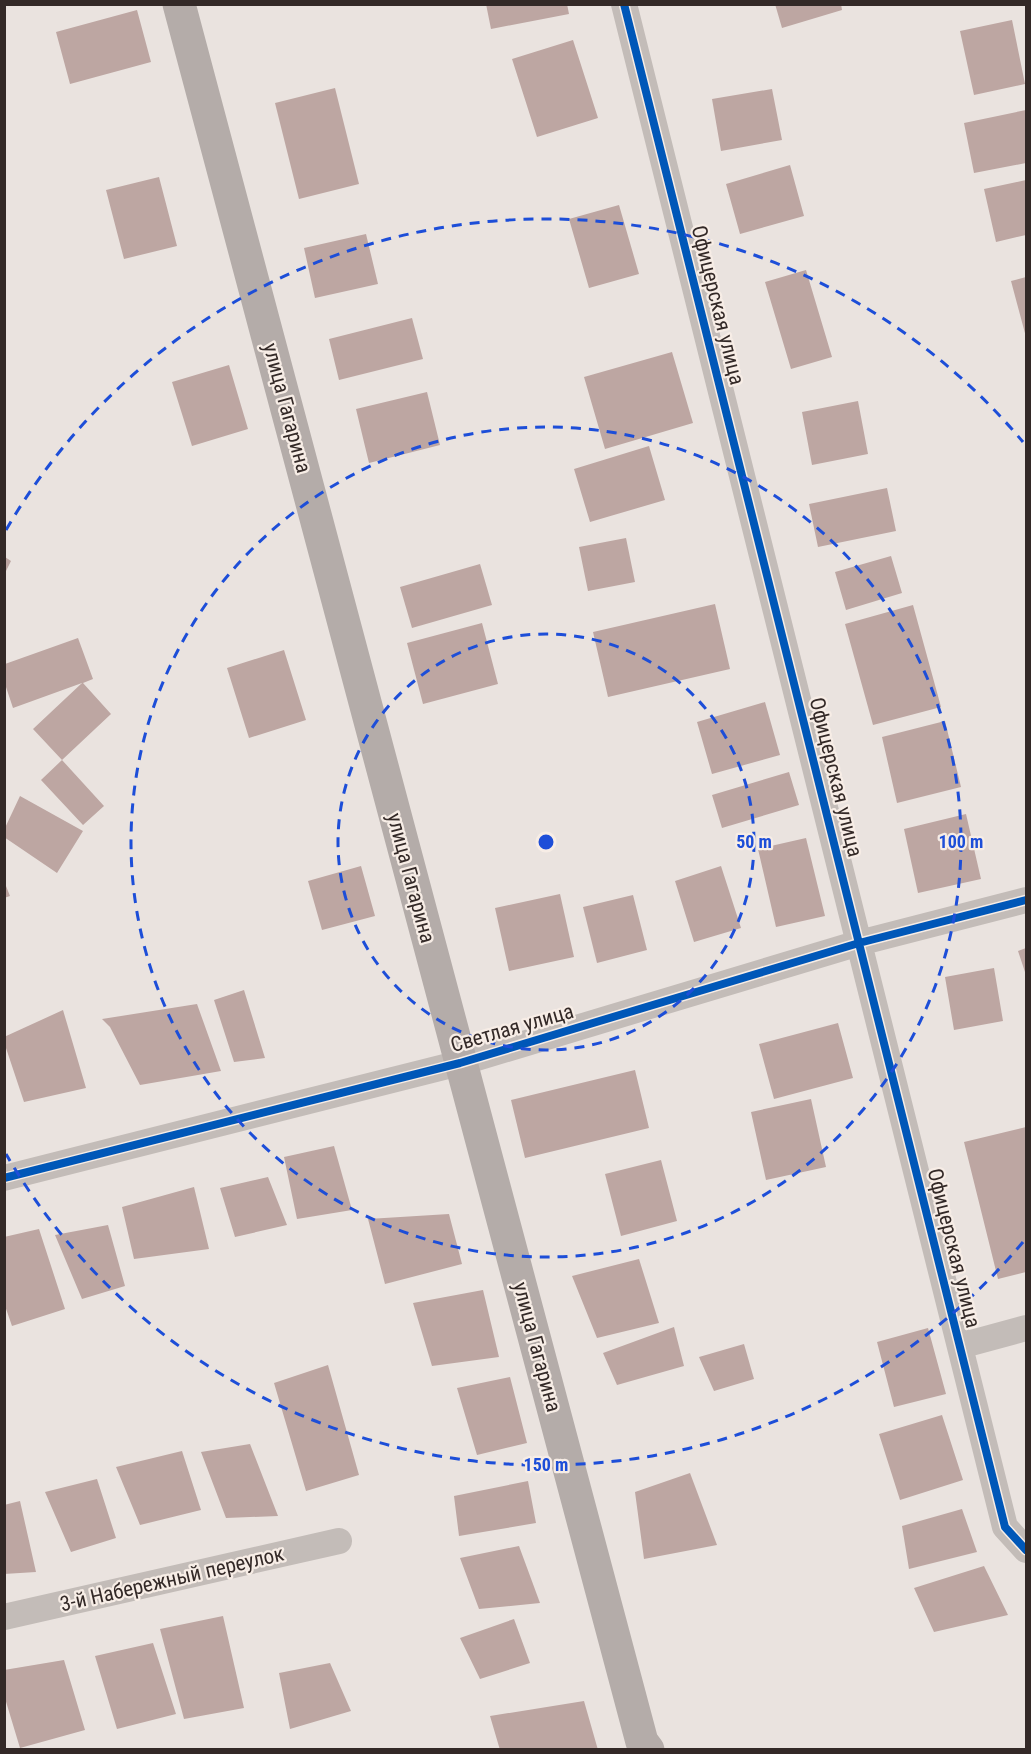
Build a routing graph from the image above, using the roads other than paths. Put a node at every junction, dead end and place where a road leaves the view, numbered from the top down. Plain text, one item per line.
1 (179, 4) edge
2 (624, 4) edge
3 (1026, 900) edge
4 (859, 943) junction
5 (460, 1063) junction
6 (4, 1178) edge
7 (1026, 1328) edge
8 (960, 1346) junction
9 (339, 1541) dead end
10 (1026, 1551) edge
11 (4, 1617) edge
12 (648, 1749) edge

1 - 5 main road, улица Гагарина
2 - 4 street, Офицерская улица
3 - 4 street, Светлая улица
4 - 5 street, Светлая улица
4 - 8 street, Офицерская улица
5 - 6 street, Светлая улица
5 - 12 main road, улица Гагарина
7 - 8 street
8 - 10 street, Офицерская улица
9 - 11 street, 3-й Набережный переулок

